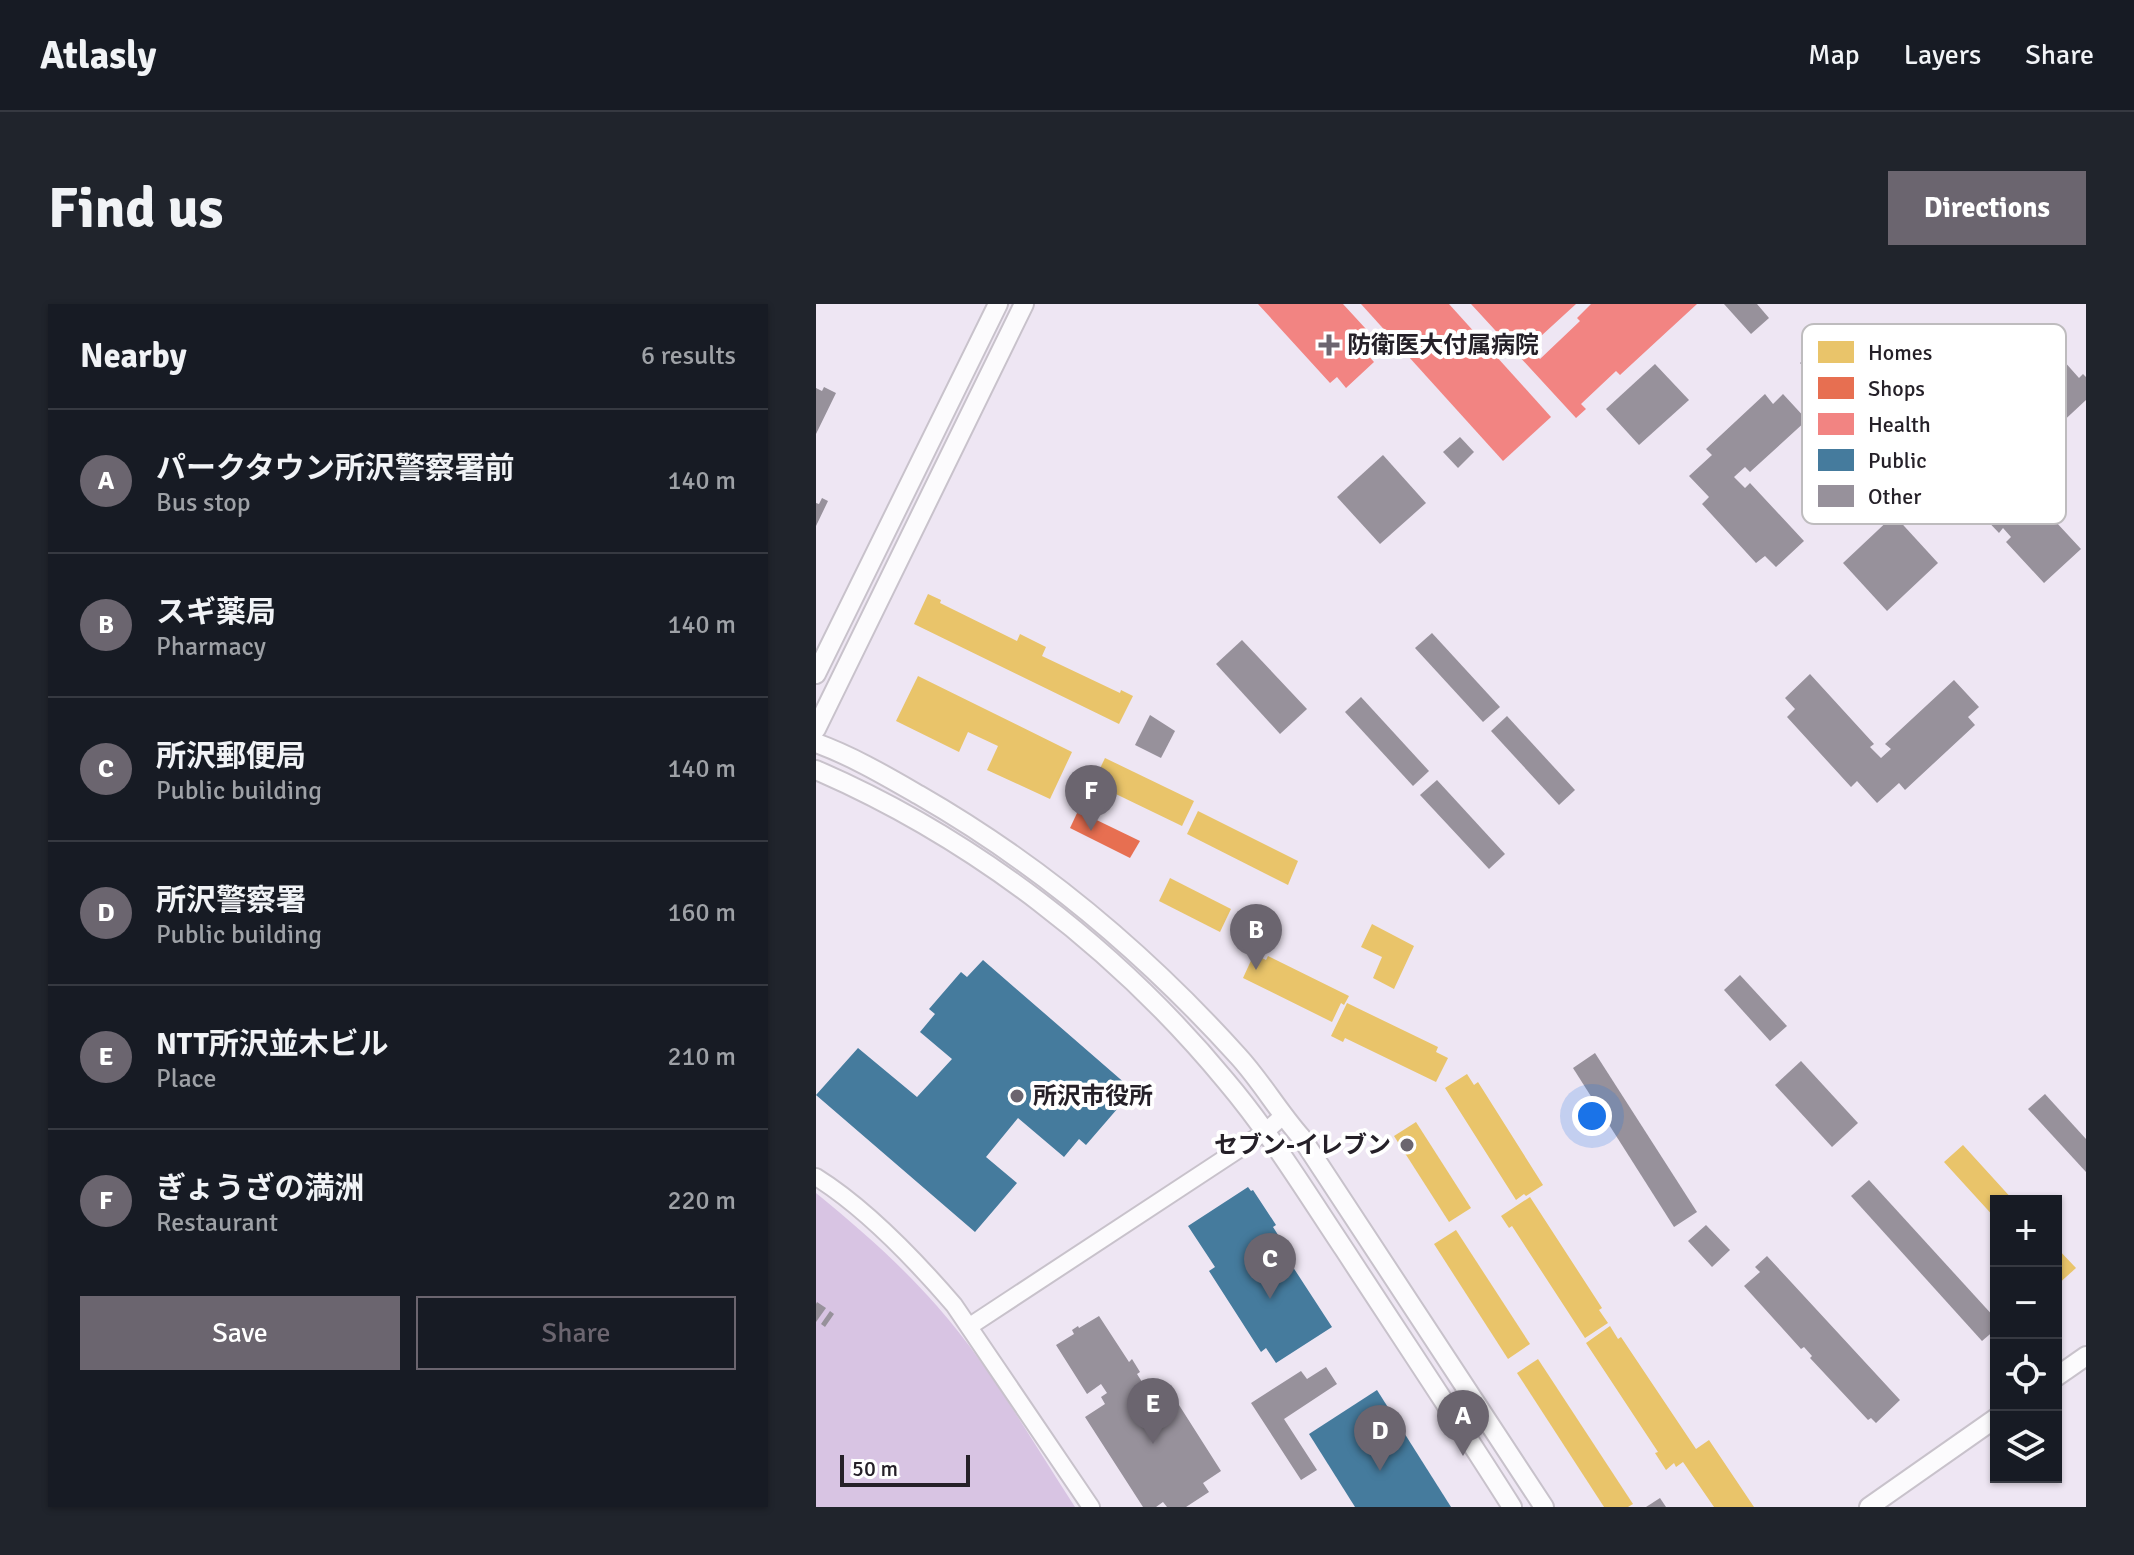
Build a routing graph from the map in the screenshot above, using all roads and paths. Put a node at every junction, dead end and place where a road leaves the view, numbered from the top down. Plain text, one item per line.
1 (998, 304) edge
2 (1024, 304) edge
3 (816, 674) edge
4 (816, 729) edge
5 (816, 743) edge
6 (816, 770) edge
7 (1283, 1116) junction
8 (1265, 1132) junction
9 (816, 1177) edge
10 (970, 1326) junction
11 (2086, 1356) edge
12 (2062, 1373) edge
13 (1990, 1422) edge
14 (1091, 1507) edge
15 (1512, 1507) edge
16 (1544, 1507) edge
17 (1869, 1507) edge

1 - 3 street
2 - 4 street
5 - 7 street
6 - 8 street
7 - 8 street
7 - 16 street
8 - 10 street
8 - 15 street
9 - 10 street
10 - 14 street
11 - 12 street
13 - 17 street

